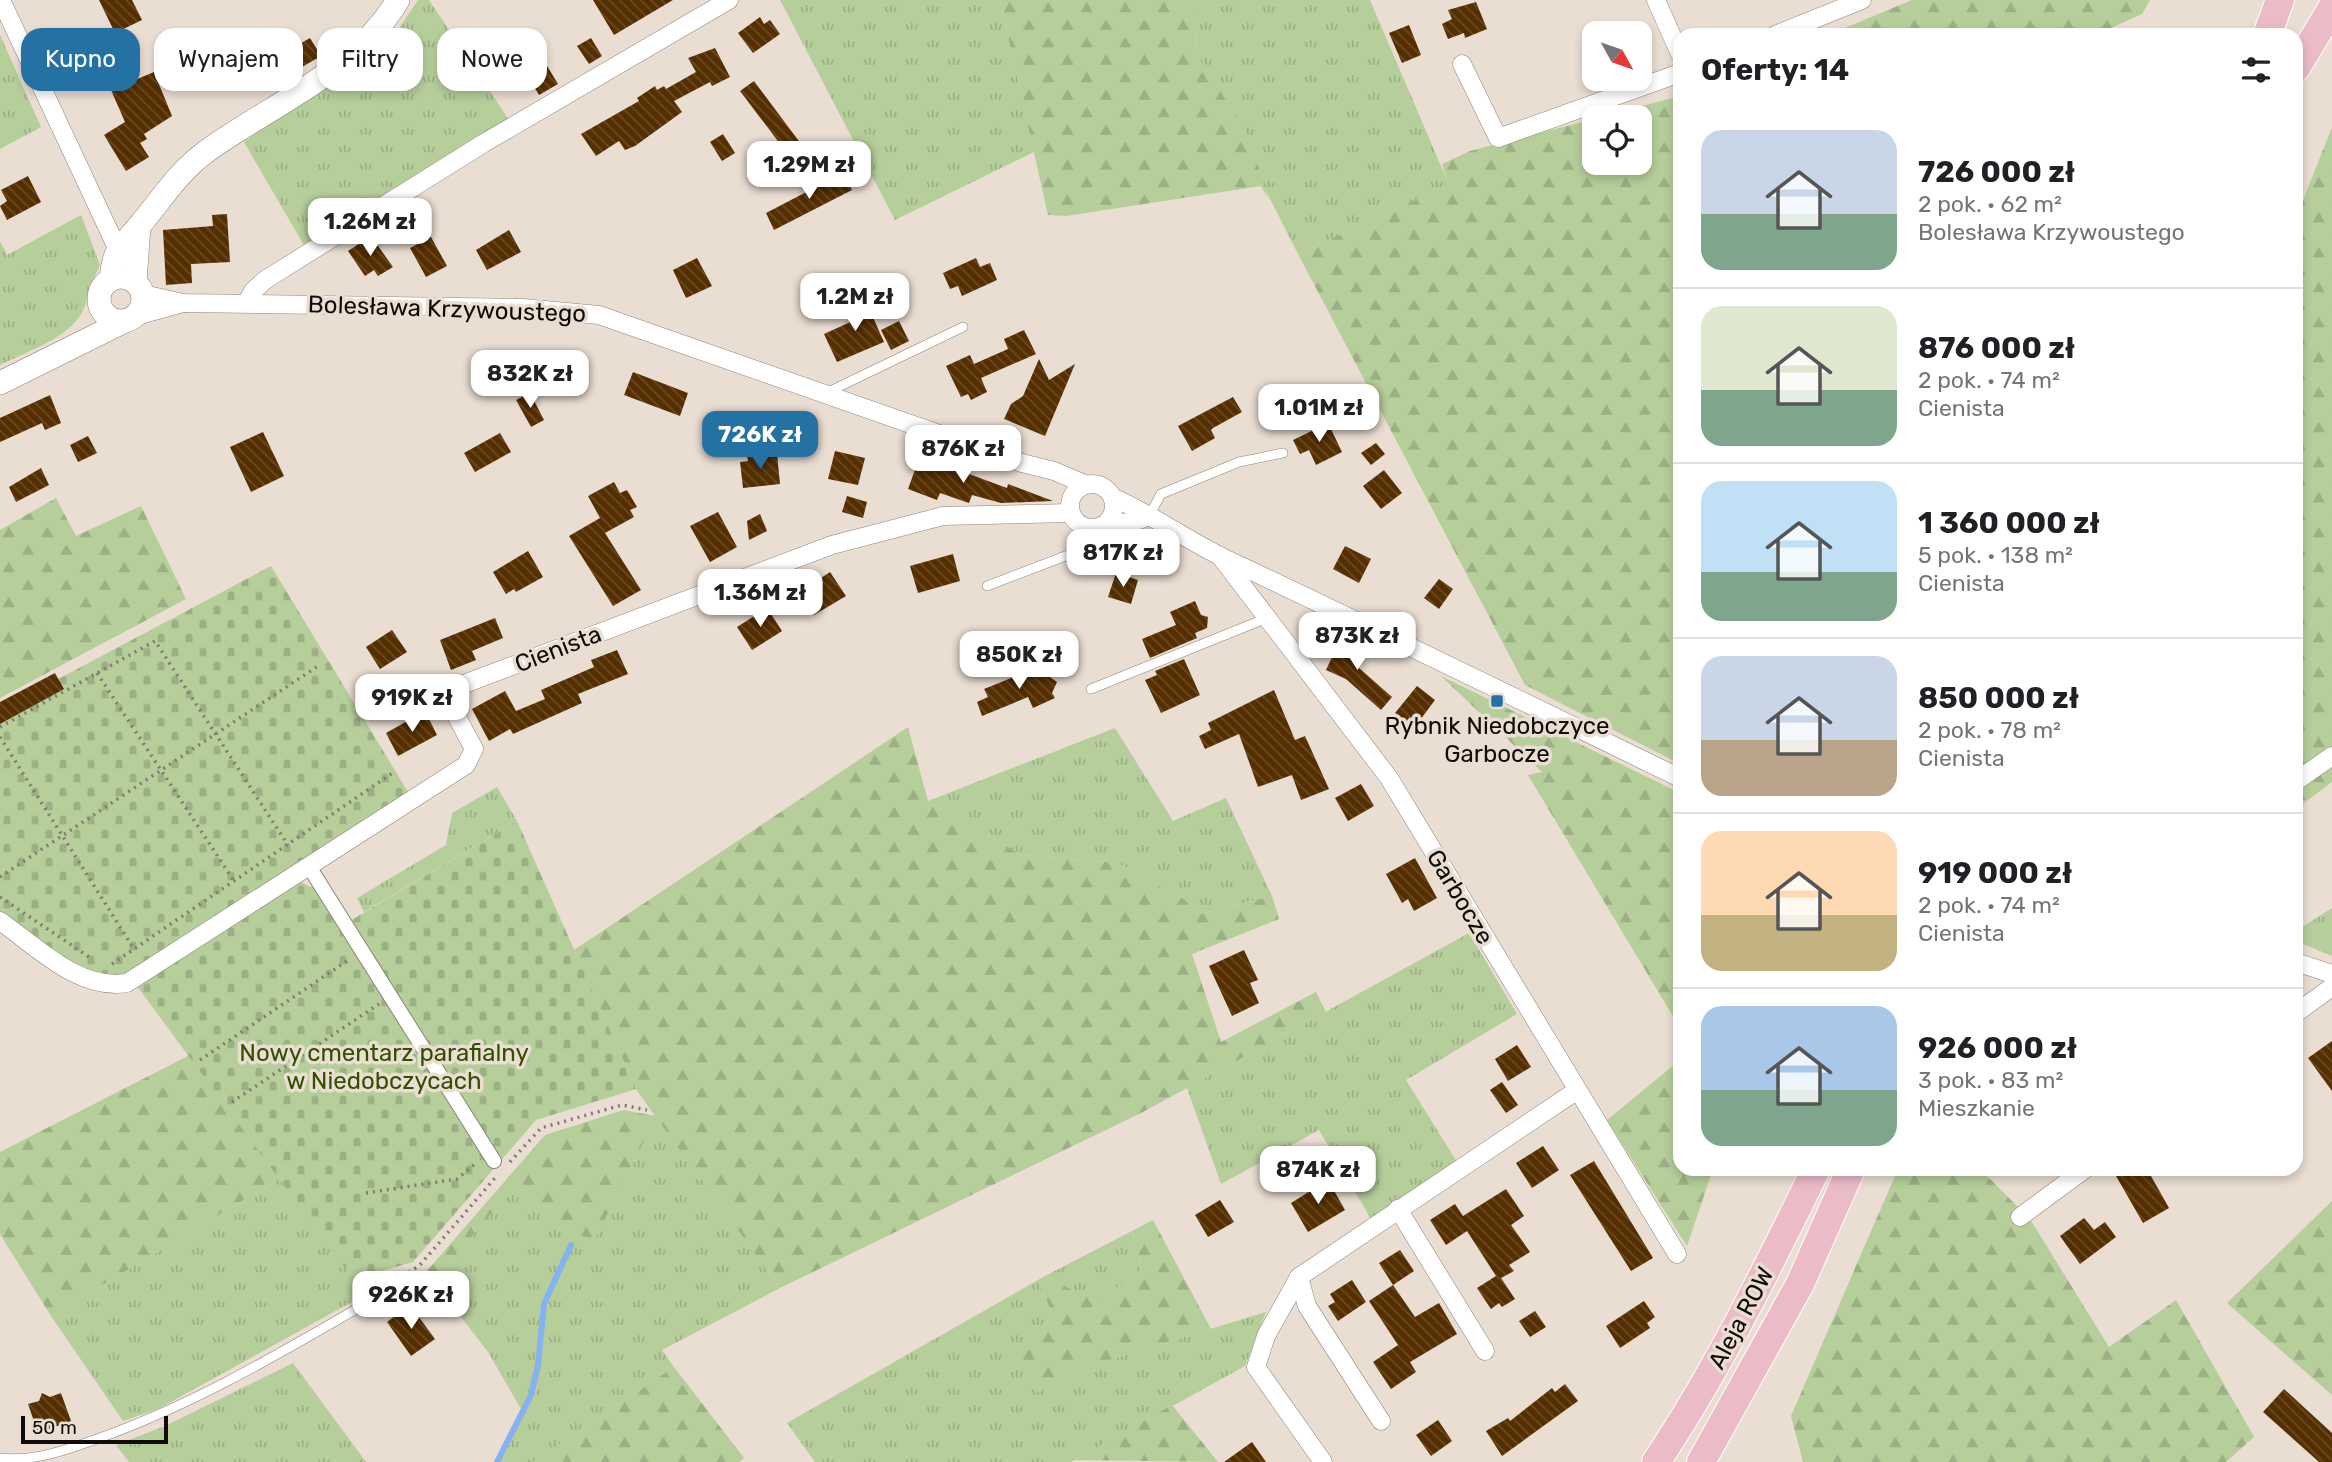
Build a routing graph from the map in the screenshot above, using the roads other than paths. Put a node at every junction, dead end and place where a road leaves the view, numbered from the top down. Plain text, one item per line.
1 (1, 0) edge
2 (398, 0) edge
3 (729, 0) edge
4 (1656, 0) edge
5 (2317, 0) edge
6 (1855, 1) edge
7 (2332, 8) edge
8 (1791, 28) edge
9 (1673, 38) edge
10 (2303, 39) edge
11 (2303, 56) edge
12 (1462, 64) dead end
13 (1673, 76) edge
14 (139, 226) junction
15 (117, 248) junction
16 (111, 280) junction
17 (139, 288) junction
18 (247, 302) junction
19 (183, 303) junction
20 (100, 306) junction
21 (129, 319) junction
22 (963, 327) dead end
23 (64, 349) junction
24 (0, 383) edge
25 (822, 395) junction
26 (1283, 453) dead end
27 (1022, 463) junction
28 (1087, 485) junction
29 (1112, 497) junction
30 (1070, 506) junction
31 (1149, 516) junction
32 (1106, 524) junction
33 (1220, 556) junction
34 (987, 586) dead end
35 (1267, 618) junction
36 (1091, 689) dead end
37 (2332, 756) edge
38 (1673, 775) edge
39 (2303, 776) edge
40 (308, 865) junction
41 (0, 921) edge
42 (2303, 964) edge
43 (2332, 974) edge
44 (2332, 987) edge
45 (2303, 1008) edge
46 (1576, 1091) junction
47 (497, 1163) road end
48 (1813, 1176) edge
49 (1848, 1176) edge
50 (2076, 1176) edge
51 (1398, 1209) junction
52 (2020, 1217) dead end
53 (1677, 1254) dead end
54 (1300, 1277) junction
55 (358, 1308) road end
56 (1485, 1351) dead end
57 (1381, 1421) dead end
58 (0, 1458) edge
59 (1323, 1462) edge
60 (1656, 1462) edge
61 (1701, 1462) edge

1 - 15 street
2 - 14 street
3 - 18 street
4 - 9 street
5 - 10 main road
6 - 8 street
7 - 11 main road
12 - 13 street
14 - 15 street
14 - 17 street
15 - 16 street
16 - 17 street
16 - 20 street
17 - 19 street, Bolesława Krzywoustego
17 - 21 street
18 - 19 street, Bolesława Krzywoustego
18 - 25 street, Bolesława Krzywoustego
19 - 21 street, Bolesława Krzywoustego
20 - 21 street
20 - 23 street
21 - 23 street
22 - 25 lane
23 - 24 street
25 - 27 street, Bolesława Krzywoustego
26 - 31 lane
27 - 28 street, Bolesława Krzywoustego
27 - 30 street, Bolesława Krzywoustego
28 - 29 street
28 - 30 street
29 - 31 street
29 - 32 street
30 - 32 street
30 - 40 street, Cienista
31 - 32 street
31 - 33 street
32 - 34 lane
33 - 35 street, Garbocze
33 - 38 street
35 - 36 lane
35 - 46 street, Garbocze
37 - 39 street
40 - 41 street, Cienista
40 - 47 street
42 - 43 street
44 - 45 street
46 - 51 street
46 - 53 street, Garbocze
48 - 60 main road, Aleja ROW
49 - 61 main road, Aleja ROW
50 - 52 street
51 - 54 street
51 - 56 street
54 - 57 street
54 - 59 street
55 - 58 lane

